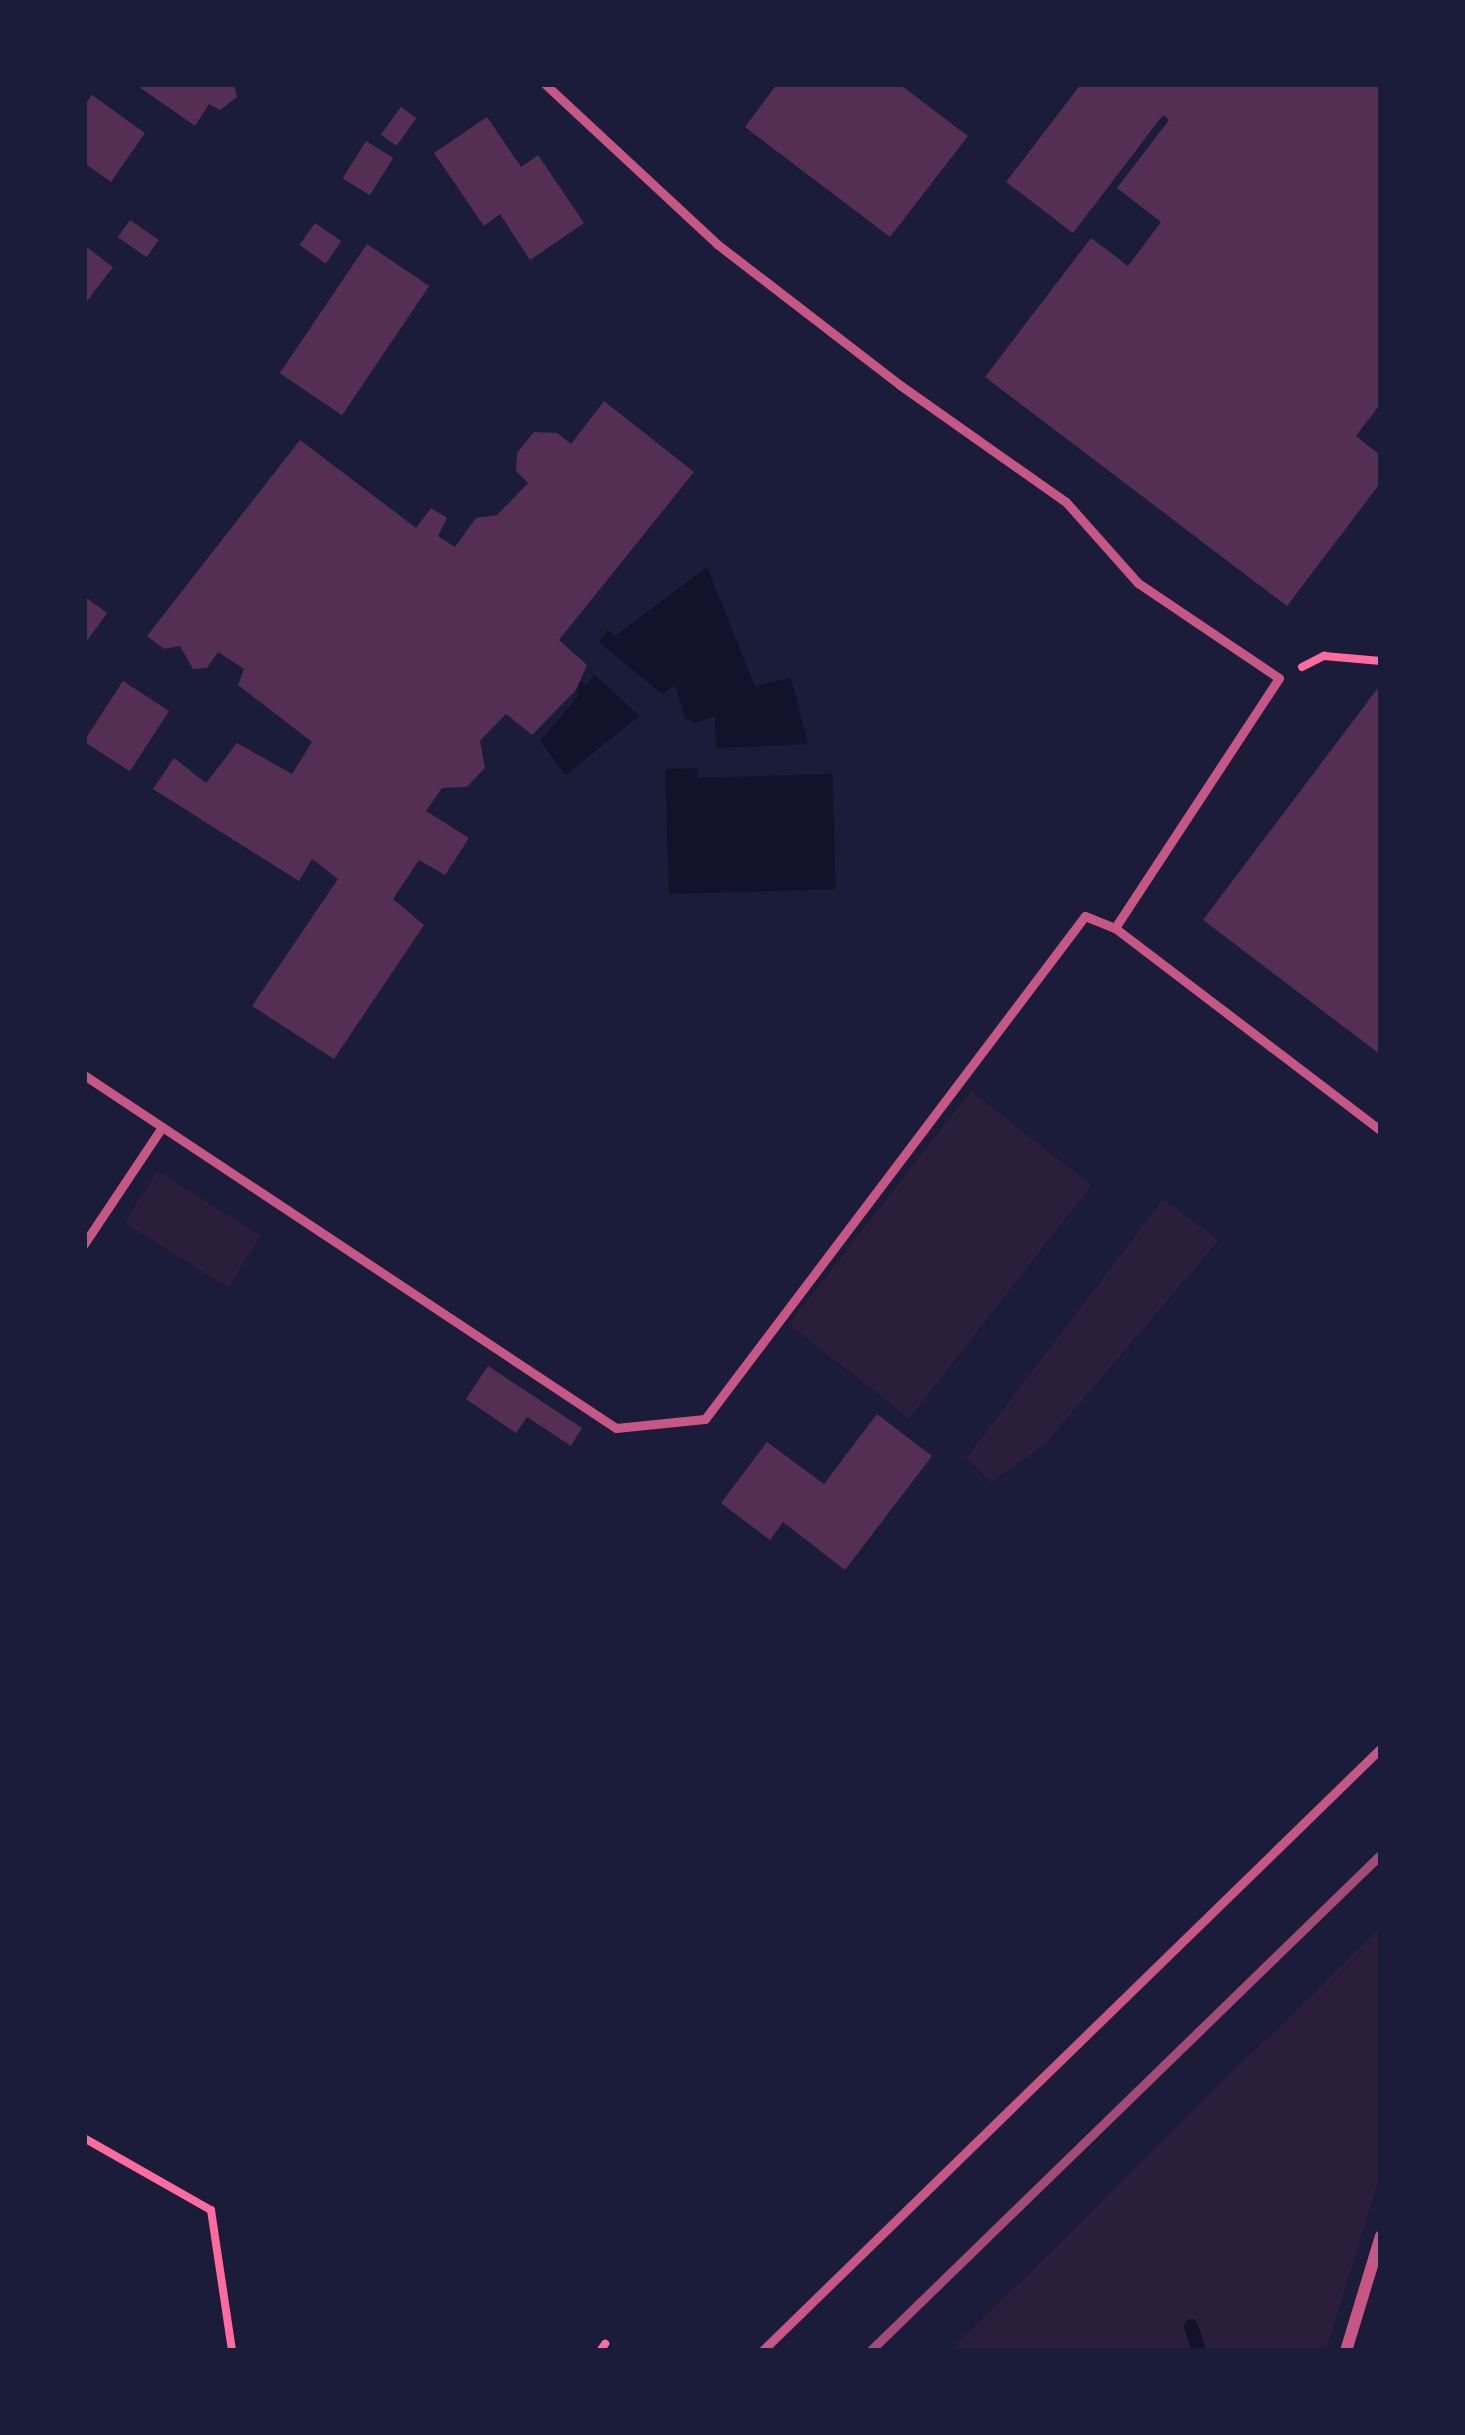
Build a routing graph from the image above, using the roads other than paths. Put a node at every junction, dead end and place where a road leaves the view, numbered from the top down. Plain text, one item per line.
1 (545, 84) edge
2 (1115, 928) junction
3 (84, 1075) edge
4 (162, 1127) junction
5 (1381, 1131) edge
6 (84, 1244) edge
7 (1381, 1748) edge
8 (1381, 2236) edge
9 (762, 2351) edge
10 (1346, 2351) edge

1 - 2 lane
2 - 4 lane
2 - 5 lane
3 - 4 lane
4 - 6 lane
7 - 9 lane
8 - 10 street

